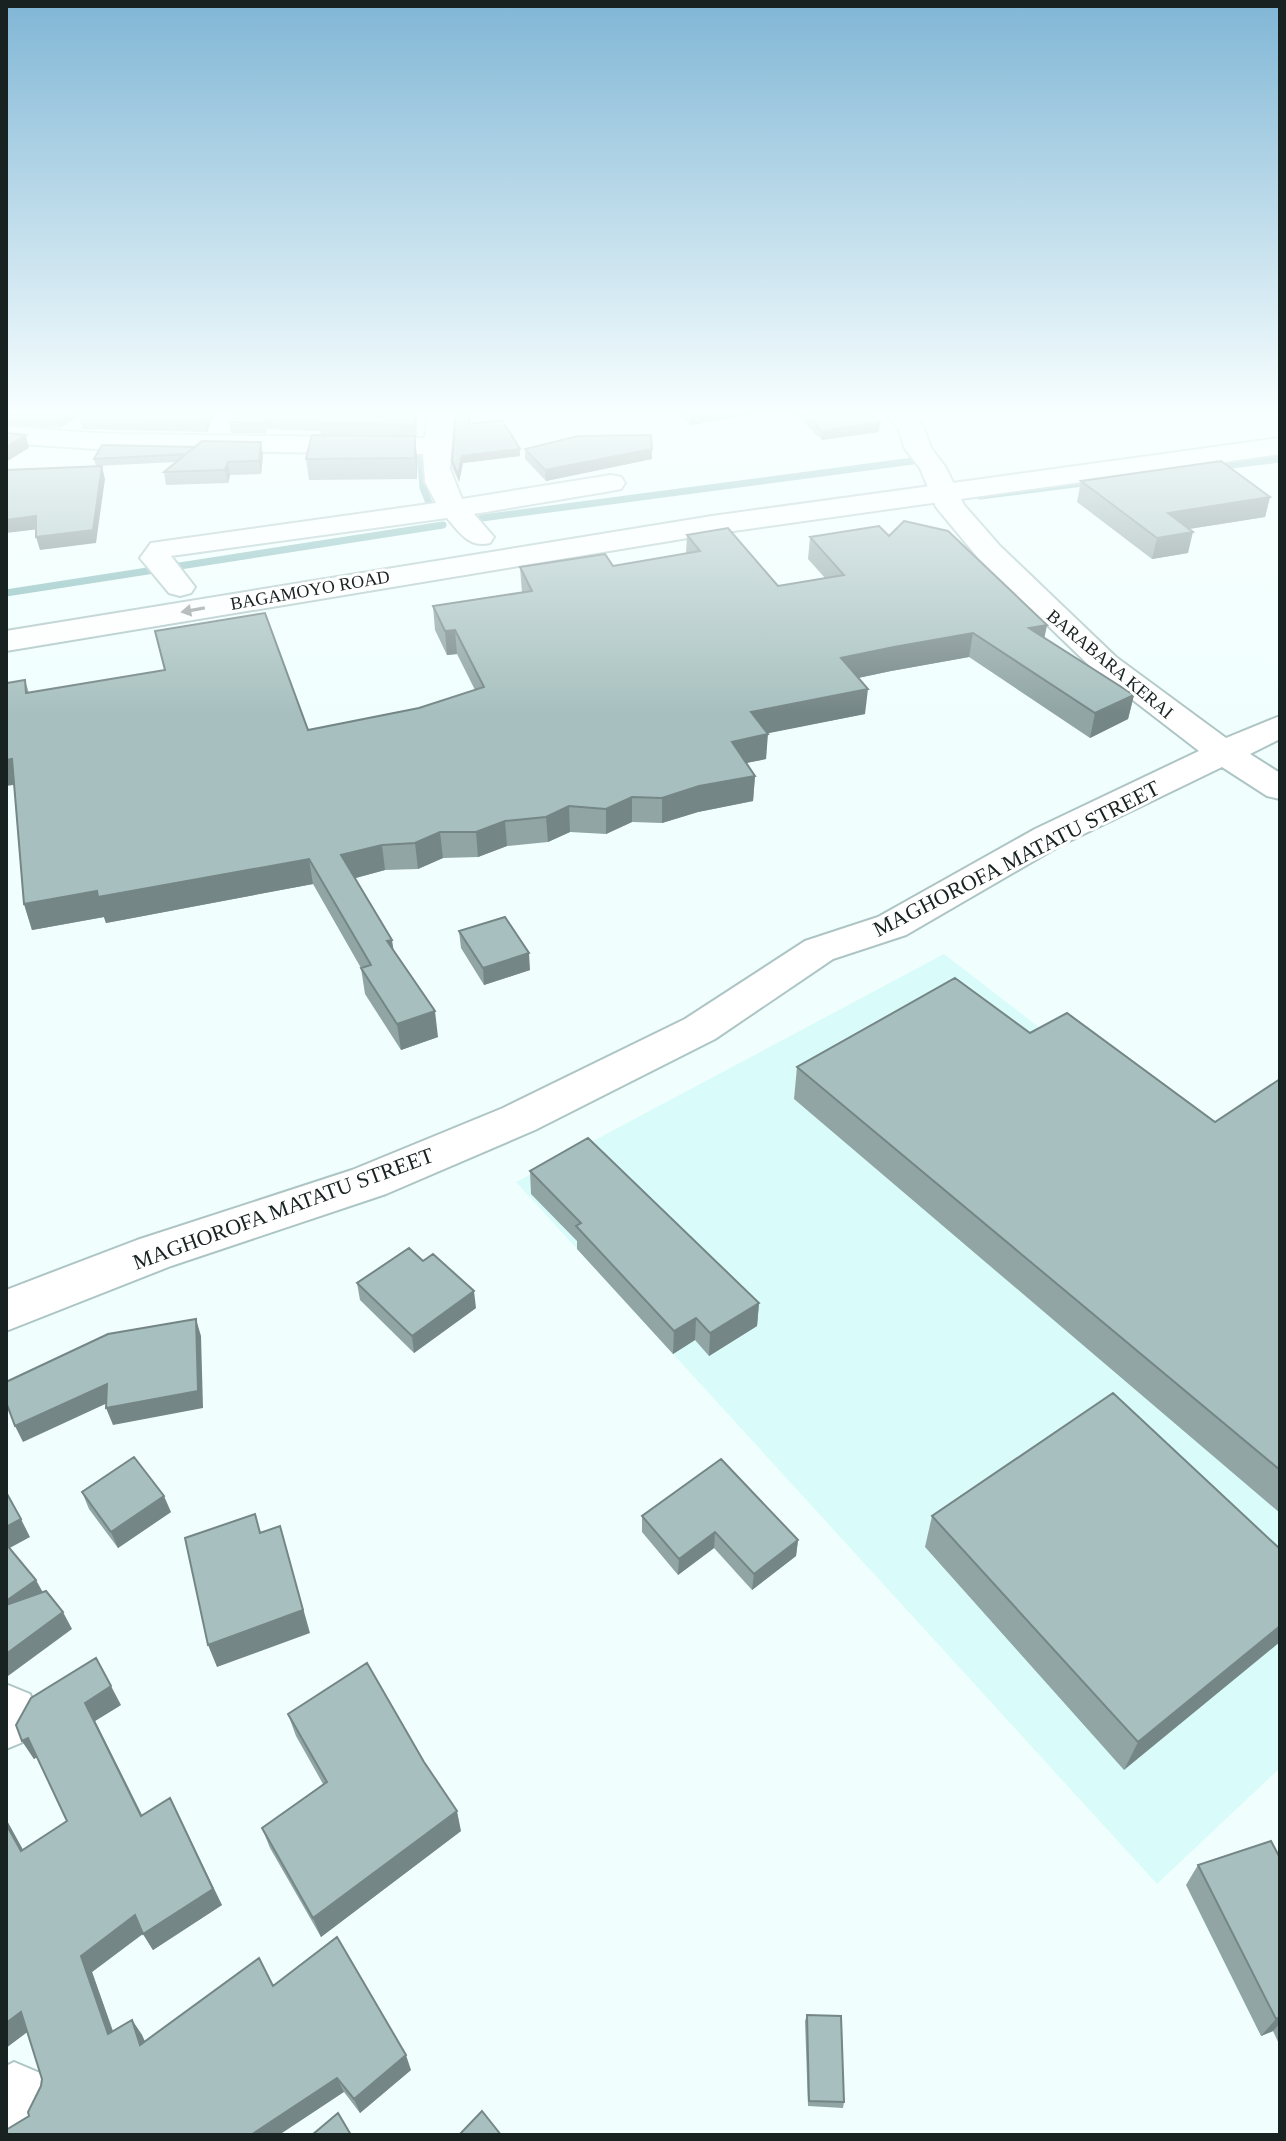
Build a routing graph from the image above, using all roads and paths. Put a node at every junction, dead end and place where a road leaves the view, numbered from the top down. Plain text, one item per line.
1 (424, 513) edge
2 (457, 513) edge
3 (673, 513) edge
4 (754, 513) edge
5 (954, 513) edge
6 (480, 537) junction
7 (180, 587) junction
8 (6, 613) edge
9 (6, 641) edge
10 (1280, 726) edge
11 (1227, 754) junction
12 (1280, 788) edge
13 (6, 1311) edge

1 - 7 main road
2 - 6 main road
3 - 6 main road, BAGAMOYO ROAD
4 -> 9 main road, BAGAMOYO ROAD
5 - 11 main road, BARABARA KERAI
6 - 7 main road, BAGAMOYO ROAD
7 - 8 main road, BAGAMOYO ROAD
10 - 11 main road, MAGHOROFA MATATU STREET
11 - 12 main road, BARABARA KERAI
11 - 13 main road, MAGHOROFA MATATU STREET

